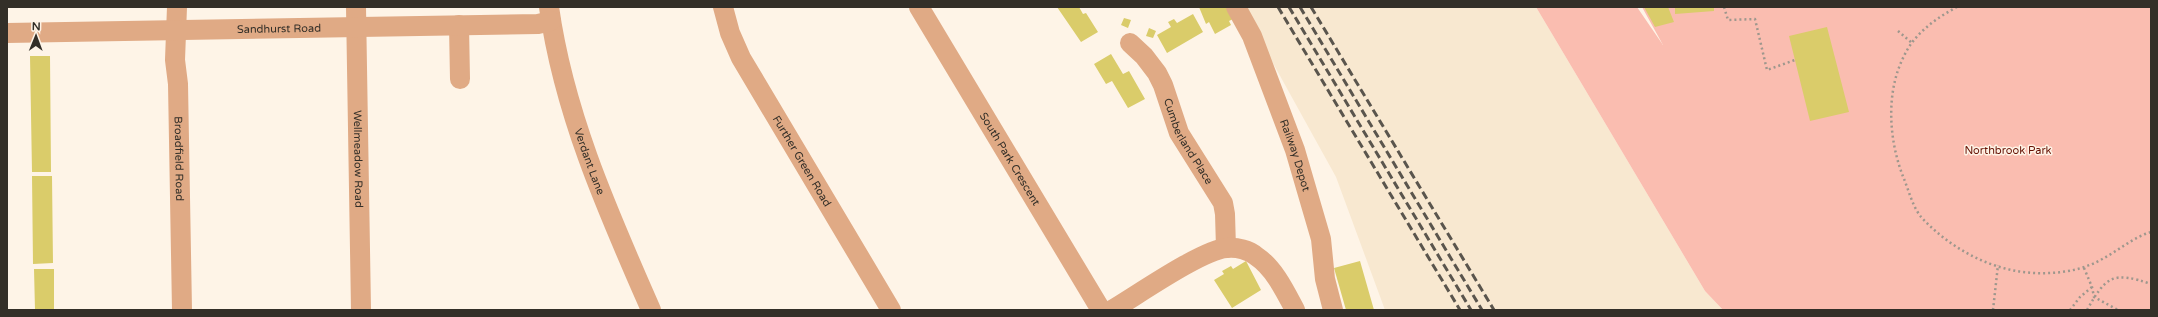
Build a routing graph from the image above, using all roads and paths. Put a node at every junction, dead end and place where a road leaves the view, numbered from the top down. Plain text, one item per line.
1 (177, 7) edge
2 (356, 7) edge
3 (723, 7) edge
4 (918, 7) edge
5 (1236, 7) edge
6 (1724, 7) edge
7 (1956, 7) edge
8 (550, 14) edge
9 (459, 25) junction
10 (356, 28) junction
11 (178, 31) junction
12 (1898, 31) dead end
13 (7, 33) edge
14 (1130, 43) dead end
15 (1912, 43) junction
16 (1795, 60) dead end
17 (460, 79) dead end
18 (2151, 232) edge
19 (1226, 248) junction
20 (1998, 265) junction
21 (2084, 268) junction
22 (2151, 284) edge
23 (2092, 287) junction
24 (2094, 297) junction
25 (182, 310) edge
26 (361, 310) edge
27 (651, 310) edge
28 (891, 310) edge
29 (1101, 310) edge
30 (1112, 310) edge
31 (1295, 310) edge
32 (1333, 310) edge
33 (1993, 310) edge
34 (2070, 310) edge
35 (2088, 310) edge
36 (2118, 310) edge

1 - 11 street, Broadfield Road
2 - 10 street, Wellmeadow Road
3 - 28 street, Further Green Road
4 - 29 street, South Park Crescent
5 - 32 street, Railway Depot
6 - 16 path
7 - 15 path
8 - 9 street, Sandhurst Road
8 - 27 street, Verdant Lane
9 - 10 street, Sandhurst Road
9 - 17 street
10 - 11 street, Sandhurst Road
10 - 26 street, Wellmeadow Road
11 - 13 street, Sandhurst Road
11 - 25 street, Broadfield Road
12 - 15 path
14 - 19 street, Cumberland Place
15 - 20 path
18 - 21 path
19 - 30 street
19 - 31 street
20 - 21 path
20 - 33 path
21 - 23 path
22 - 24 path
23 - 24 path
23 - 34 path
24 - 35 path
24 - 36 path

